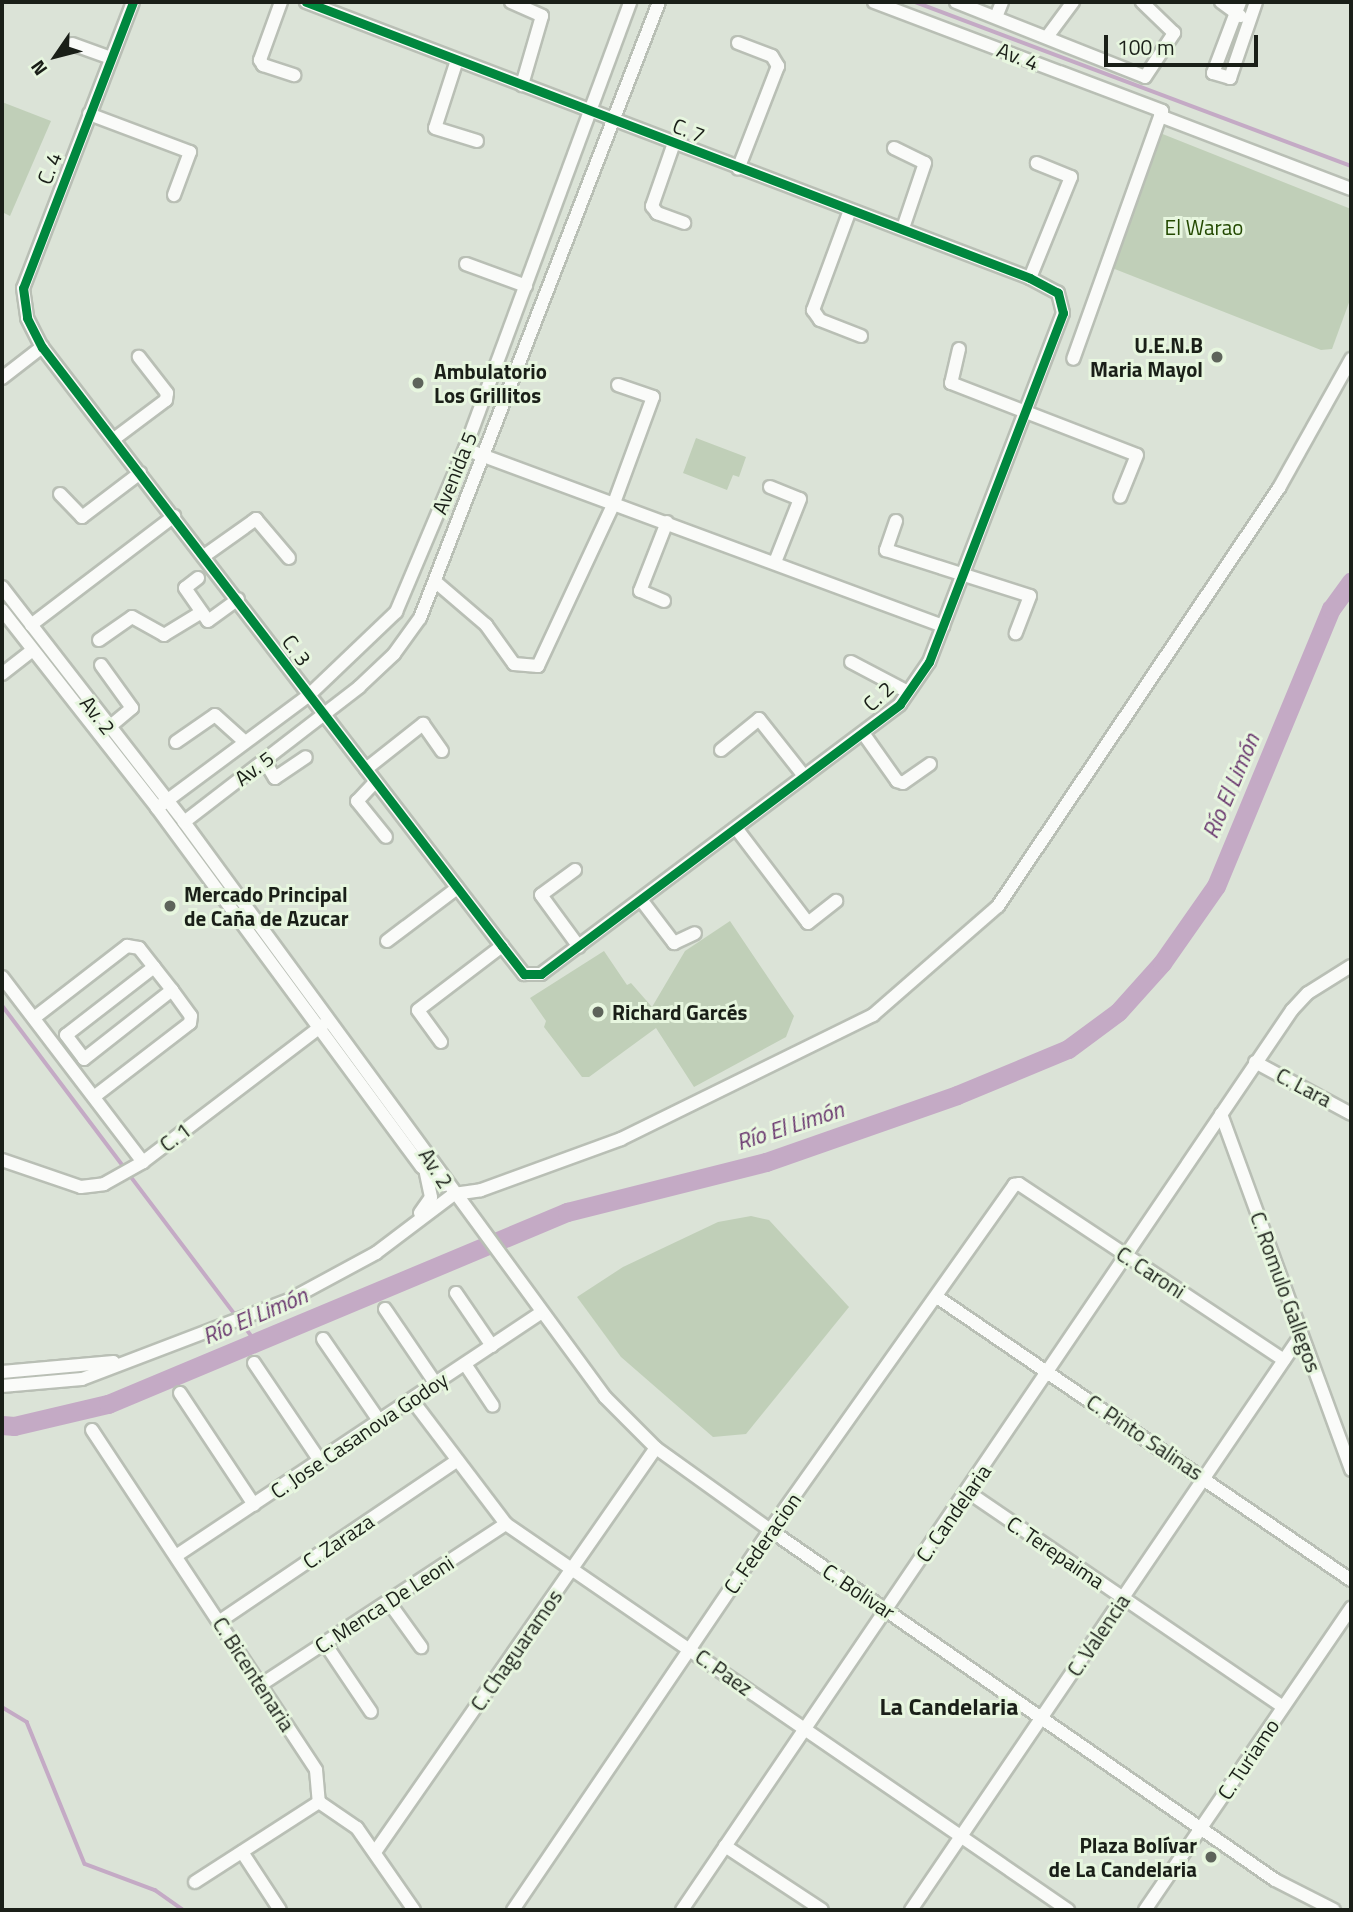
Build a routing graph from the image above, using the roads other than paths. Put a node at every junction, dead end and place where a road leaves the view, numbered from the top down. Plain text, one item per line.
1 (133, 2) edge
2 (281, 2) edge
3 (306, 2) edge
4 (511, 2) edge
5 (630, 2) edge
6 (659, 2) edge
7 (874, 2) edge
8 (956, 2) edge
9 (1002, 2) edge
10 (1073, 2) edge
11 (1143, 2) edge
12 (1221, 2) edge
13 (1256, 2) edge
14 (336, 7) edge
15 (1237, 8) edge
16 (996, 17) junction
17 (1250, 19) junction
18 (1047, 37) junction
19 (737, 43) dead end
20 (72, 44) dead end
21 (111, 58) junction
22 (457, 60) junction
23 (294, 75) dead end
24 (522, 85) junction
25 (590, 111) junction
26 (89, 114) junction
27 (1161, 114) junction
28 (615, 121) junction
29 (477, 141) dead end
30 (674, 144) junction
31 (894, 148) dead end
32 (1037, 163) dead end
33 (738, 169) junction
34 (1351, 189) edge
35 (174, 195) dead end
36 (850, 210) junction
37 (684, 223) dead end
38 (904, 228) junction
39 (466, 264) dead end
40 (1030, 278) junction
41 (526, 286) junction
42 (1058, 293) joint
43 (861, 336) dead end
44 (42, 347) junction
45 (959, 349) dead end
46 (139, 357) dead end
47 (1073, 359) dead end
48 (1351, 359) edge
49 (2, 377) edge
50 (618, 385) dead end
51 (1027, 411) junction
52 (114, 439) junction
53 (465, 449) junction
54 (486, 453) junction
55 (140, 473) junction
56 (770, 487) dead end
57 (60, 494) dead end
58 (1120, 497) dead end
59 (614, 503) junction
60 (174, 516) junction
61 (896, 521) dead end
62 (667, 522) junction
63 (204, 556) junction
64 (289, 558) dead end
65 (775, 562) junction
66 (198, 578) dead end
67 (962, 578) junction
68 (438, 583) junction
69 (2, 587) edge
70 (238, 599) junction
71 (664, 601) dead end
72 (2, 610) edge
73 (200, 613) junction
74 (32, 625) junction
75 (943, 626) junction
76 (1016, 633) dead end
77 (99, 640) dead end
78 (33, 650) junction
79 (851, 663) dead end
80 (101, 664) dead end
81 (2, 674) edge
82 (908, 692) junction
83 (308, 696) junction
84 (323, 715) junction
85 (108, 728) junction
86 (863, 733) junction
87 (176, 742) dead end
88 (244, 743) junction
89 (721, 750) dead end
90 (442, 751) dead end
91 (306, 757) dead end
92 (264, 760) junction
93 (930, 764) dead end
94 (366, 769) junction
95 (804, 776) junction
96 (375, 782) junction
97 (162, 804) junction
98 (184, 822) junction
99 (736, 828) junction
100 (386, 837) dead end
101 (575, 870) dead end
102 (457, 888) junction
103 (642, 901) junction
104 (836, 901) dead end
105 (695, 933) dead end
106 (387, 941) dead end
107 (502, 946) junction
108 (579, 947) junction
109 (1351, 966) edge
110 (154, 967) junction
111 (524, 974) joint
112 (2, 977) edge
113 (172, 990) junction
114 (34, 1018) junction
115 (323, 1025) junction
116 (441, 1042) dead end
117 (1255, 1062) junction
118 (94, 1097) junction
119 (1221, 1114) junction
120 (1351, 1114) edge
121 (2, 1160) edge
122 (144, 1162) junction
123 (422, 1167) junction
124 (1019, 1184) joint
125 (454, 1194) junction
126 (417, 1218) junction
127 (1128, 1257) junction
128 (456, 1293) dead end
129 (937, 1297) junction
130 (385, 1309) dead end
131 (541, 1313) junction
132 (1301, 1335) junction
133 (323, 1339) dead end
134 (492, 1346) junction
135 (1284, 1360) junction
136 (121, 1362) junction
137 (254, 1363) dead end
138 (465, 1364) junction
139 (2, 1372) edge
140 (1050, 1373) junction
141 (436, 1384) junction
142 (2, 1386) edge
143 (180, 1393) dead end
144 (412, 1401) junction
145 (493, 1406) dead end
146 (380, 1422) junction
147 (92, 1430) dead end
148 (656, 1448) junction
149 (320, 1461) junction
150 (456, 1461) junction
151 (1351, 1471) edge
152 (1206, 1478) junction
153 (968, 1492) junction
154 (254, 1505) junction
155 (506, 1524) junction
156 (770, 1530) junction
157 (176, 1556) junction
158 (573, 1568) junction
159 (1351, 1580) edge
160 (1124, 1598) junction
161 (388, 1601) junction
162 (1351, 1608) edge
163 (887, 1609) junction
164 (220, 1621) junction
165 (324, 1642) junction
166 (421, 1647) dead end
167 (689, 1648) junction
168 (262, 1684) junction
169 (1283, 1707) junction
170 (371, 1712) dead end
171 (1043, 1717) junction
172 (805, 1728) junction
173 (319, 1802) junction
174 (1203, 1827) junction
175 (962, 1837) junction
176 (726, 1846) junction
177 (242, 1852) junction
178 (375, 1852) junction
179 (195, 1882) dead end
180 (280, 1910) edge
181 (414, 1910) edge
182 (513, 1910) edge
183 (682, 1910) edge
184 (822, 1910) edge
185 (911, 1910) edge
186 (1068, 1910) edge
187 (1145, 1910) edge
188 (1334, 1910) edge

1 - 21 street, C. 4
2 - 23 street
3 - 14 street, C. 7
4 - 24 street
5 - 25 street, Avenida 5
6 - 28 street, Avenida 5
7 - 27 street, Av. 4
8 - 16 street, Av. 4
9 - 16 street
10 - 18 street
11 - 18 street, Av. 4
12 - 15 street
13 - 17 street
14 - 22 street, C. 7
15 - 17 street
15 - 17 street
16 - 18 street, Av. 4
19 - 33 street
20 - 21 street
21 - 26 street, C. 4
22 - 24 street, C. 7
22 - 29 street
24 - 25 street, C. 7
25 - 28 street, C. 7
25 - 41 street, Avenida 5
26 - 35 street
26 - 44 street, C. 4
27 - 34 street, Av. 4
27 - 47 street
28 - 30 street, C. 7
28 - 54 street, Avenida 5
30 - 33 street, C. 7
30 - 37 street
31 - 38 street
32 - 40 street
33 - 36 street, C. 7
36 - 38 street, C. 7
36 - 43 street
38 - 40 street, C. 7
39 - 41 street
40 - 42 street, C. 7
41 - 53 street, Avenida 5
42 - 51 street, C. 2
44 - 49 street
44 - 52 street, C. 3
45 - 51 street
46 - 52 street
48 - 125 street
50 - 59 street
51 - 58 street
51 - 67 street, C. 2
52 - 55 street, C. 3
53 - 54 street
53 - 83 street, Avenida 5
54 - 59 street
54 - 68 street, Avenida 5
55 - 57 street
55 - 60 street, C. 3
56 - 65 street
59 - 62 street
59 - 68 street
60 - 63 street, C. 3
60 - 74 street
61 - 67 street
62 - 65 street
62 - 71 street
63 - 64 street
63 - 70 street, C. 3
65 - 75 street
66 - 73 street
67 - 75 street, C. 2
67 - 76 street
68 - 84 street, Avenida 5
69 - 74 street, Av. 2
70 - 73 street
70 - 83 street, C. 3
72 - 78 street, Av. 2
73 - 77 street
74 - 85 street, Av. 2
75 - 82 street, C. 2
78 - 81 street
78 - 97 street, Av. 2
79 - 82 street
80 - 85 street
82 - 86 street, C. 2
83 - 84 street, C. 3
83 - 88 street, Avenida 5
84 - 92 street, Av. 5
84 - 94 street, C. 3
85 - 97 street, Av. 2
86 - 93 street
86 - 95 street, C. 2
87 - 88 street
88 - 97 street, Avenida 5
89 - 95 street
90 - 94 street
91 - 92 street
92 - 98 street, Av. 5
94 - 96 street, C. 3
95 - 99 street, C. 2
96 - 100 street
96 - 102 street, C. 3
97 - 98 street, Av. 2
97 - 115 street, Av. 2
98 - 115 street, Av. 2
99 - 103 street, C. 2
99 - 104 street
101 - 108 street
102 - 106 street
102 - 107 street, C. 3
103 - 105 street
103 - 108 street, C. 2
107 - 111 street, C. 3
107 - 116 street
108 - 111 street, C. 2
109 - 117 street
110 - 113 street
110 - 113 street
110 - 114 street
112 - 114 street
113 - 118 street
114 - 118 street
115 - 122 street, C. 1
115 - 123 street, Av. 2
115 - 125 street, Av. 2
117 - 119 street
117 - 120 street, C. Lara
118 - 122 street
119 - 127 street, C. Candelaria
119 - 132 street, C. Romulo Gallegos
121 - 122 street, C. 1
123 - 125 street, Av. 2
123 - 126 street
124 - 127 street, C. Caroni
124 - 129 street, C. Federacion
125 - 126 street
125 - 131 street, C. Bolivar
126 - 136 street
127 - 135 street, C. Caroni
127 - 140 street, C. Candelaria
128 - 134 street
129 - 140 street, C. Pinto Salinas
129 - 156 street, C. Federacion
130 - 141 street
131 - 134 street, C. Jose Casanova Godoy
131 - 148 street, C. Bolivar
132 - 135 street, C. Valencia
132 - 151 street, C. Romulo Gallegos
133 - 146 street
134 - 138 street, C. Jose Casanova Godoy
135 - 152 street, C. Valencia
136 - 139 street
136 - 142 street
137 - 149 street
138 - 141 street, C. Jose Casanova Godoy
138 - 145 street
140 - 152 street, C. Pinto Salinas
140 - 153 street, C. Candelaria
141 - 144 street, C. Jose Casanova Godoy
143 - 154 street
144 - 146 street, C. Jose Casanova Godoy
144 - 150 street, C. Paez
146 - 149 street, C. Jose Casanova Godoy
147 - 157 street, C. Bicentenaria
148 - 156 street, C. Bolivar
148 - 158 street, C. Chaguaramos
149 - 154 street, C. Jose Casanova Godoy
150 - 155 street, C. Paez
150 - 164 street, C. Zaraza
152 - 159 street, C. Pinto Salinas
152 - 160 street, C. Valencia
153 - 160 street, C. Terepaima
153 - 163 street, C. Candelaria
154 - 157 street, C. Jose Casanova Godoy
155 - 158 street, C. Paez
155 - 161 street, C. Menca De Leoni
156 - 163 street, C. Bolivar
156 - 167 street, C. Federacion
157 - 164 street, C. Bicentenaria
158 - 167 street, C. Paez
158 - 178 street, C. Chaguaramos
160 - 169 street, C. Terepaima
160 - 171 street, C. Valencia
161 - 165 street, C. Menca De Leoni
161 - 166 street
162 - 169 street, C. Turiamo
163 - 171 street, C. Bolivar
163 - 172 street, C. Candelaria
164 - 168 street, C. Bicentenaria
165 - 168 street, C. Menca De Leoni
165 - 170 street
167 - 172 street, C. Paez
167 - 182 street, C. Federacion
168 - 173 street, C. Bicentenaria
169 - 174 street, C. Turiamo
171 - 174 street, C. Bolivar
171 - 175 street, C. Valencia
172 - 175 street, C. Paez
172 - 176 street, C. Candelaria
173 - 177 street
173 - 178 street
174 - 187 street, C. Turiamo
174 - 188 street, C. Bolivar
175 - 185 street, C. Valencia
175 - 186 street, C. Paez
176 - 183 street, C. Candelaria
176 - 184 street
177 - 179 street
177 - 180 street
178 - 181 street

